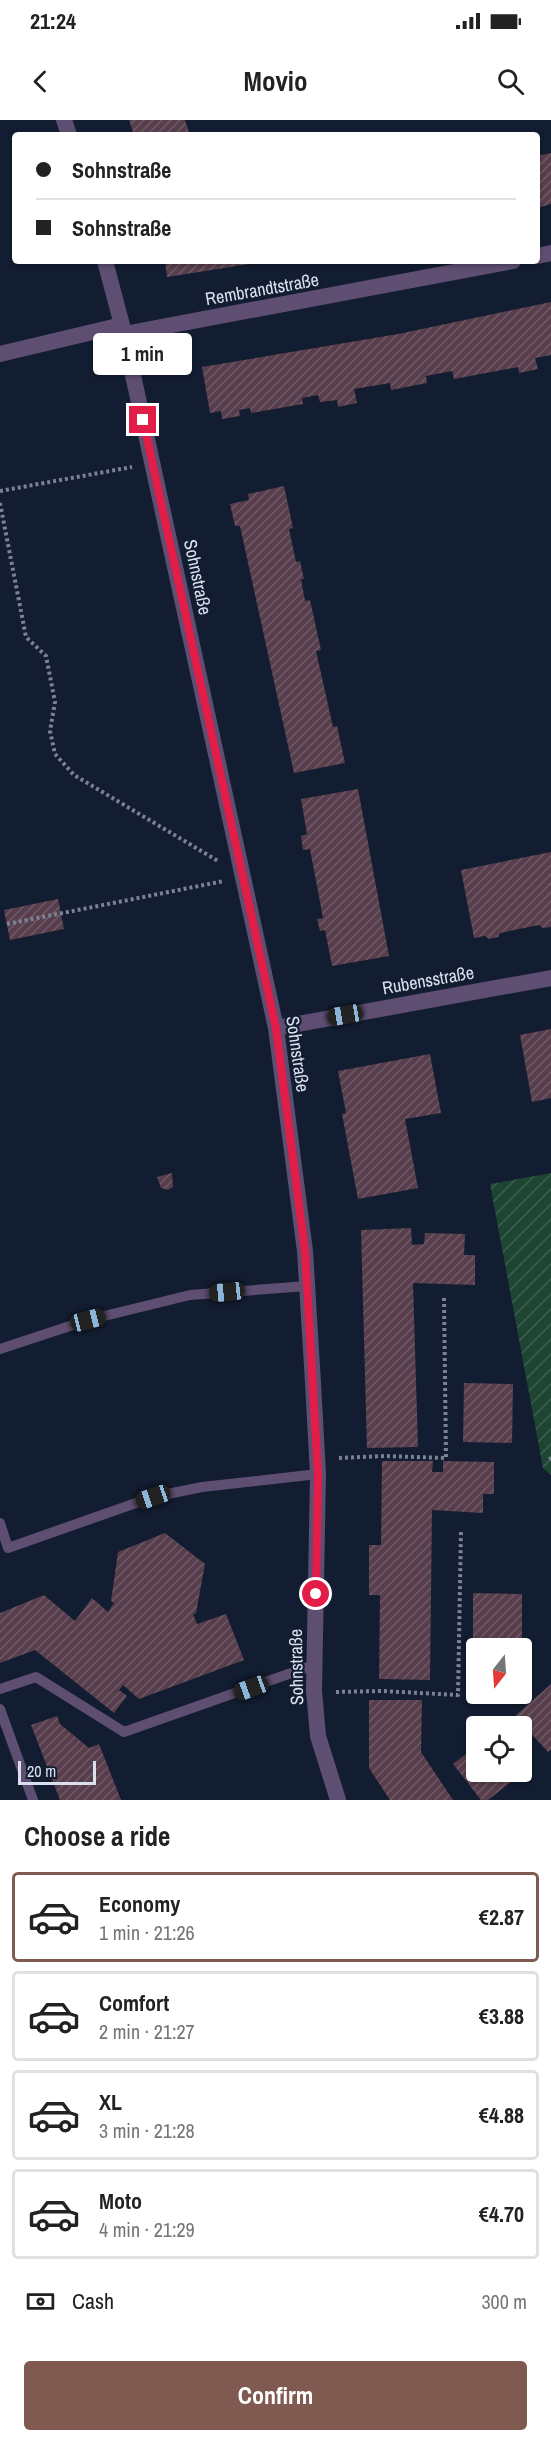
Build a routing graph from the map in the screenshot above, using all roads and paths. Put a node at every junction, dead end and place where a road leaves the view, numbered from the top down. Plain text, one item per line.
1 (106, 264) edge
2 (496, 264) edge
3 (123, 330) junction
4 (0, 354) edge
5 (153, 464) junction
6 (0, 491) edge
7 (0, 503) edge
8 (244, 877) junction
9 (7, 924) dead end
10 (551, 978) edge
11 (276, 1028) junction
12 (307, 1286) junction
13 (444, 1297) dead end
14 (0, 1349) edge
15 (317, 1466) junction
16 (0, 1524) edge
17 (461, 1531) dead end
18 (314, 1665) junction
19 (0, 1689) edge
20 (314, 1691) junction
21 (0, 1709) edge
22 (33, 1800) edge
23 (338, 1800) edge

1 - 3 street, Sohnstraße
2 - 3 street, Rembrandtstraße
3 - 4 street
3 - 5 street, Sohnstraße
5 - 6 path
5 - 8 street, Sohnstraße
7 - 8 path
8 - 9 path
8 - 11 street, Sohnstraße
10 - 11 street, Rubensstraße
11 - 12 street, Sohnstraße
12 - 14 lane
12 - 15 street, Sohnstraße
13 - 15 path
15 - 16 lane
15 - 18 street, Sohnstraße
17 - 20 path
18 - 19 lane
18 - 20 street, Sohnstraße
20 - 23 street, Sohnstraße
21 - 22 lane

